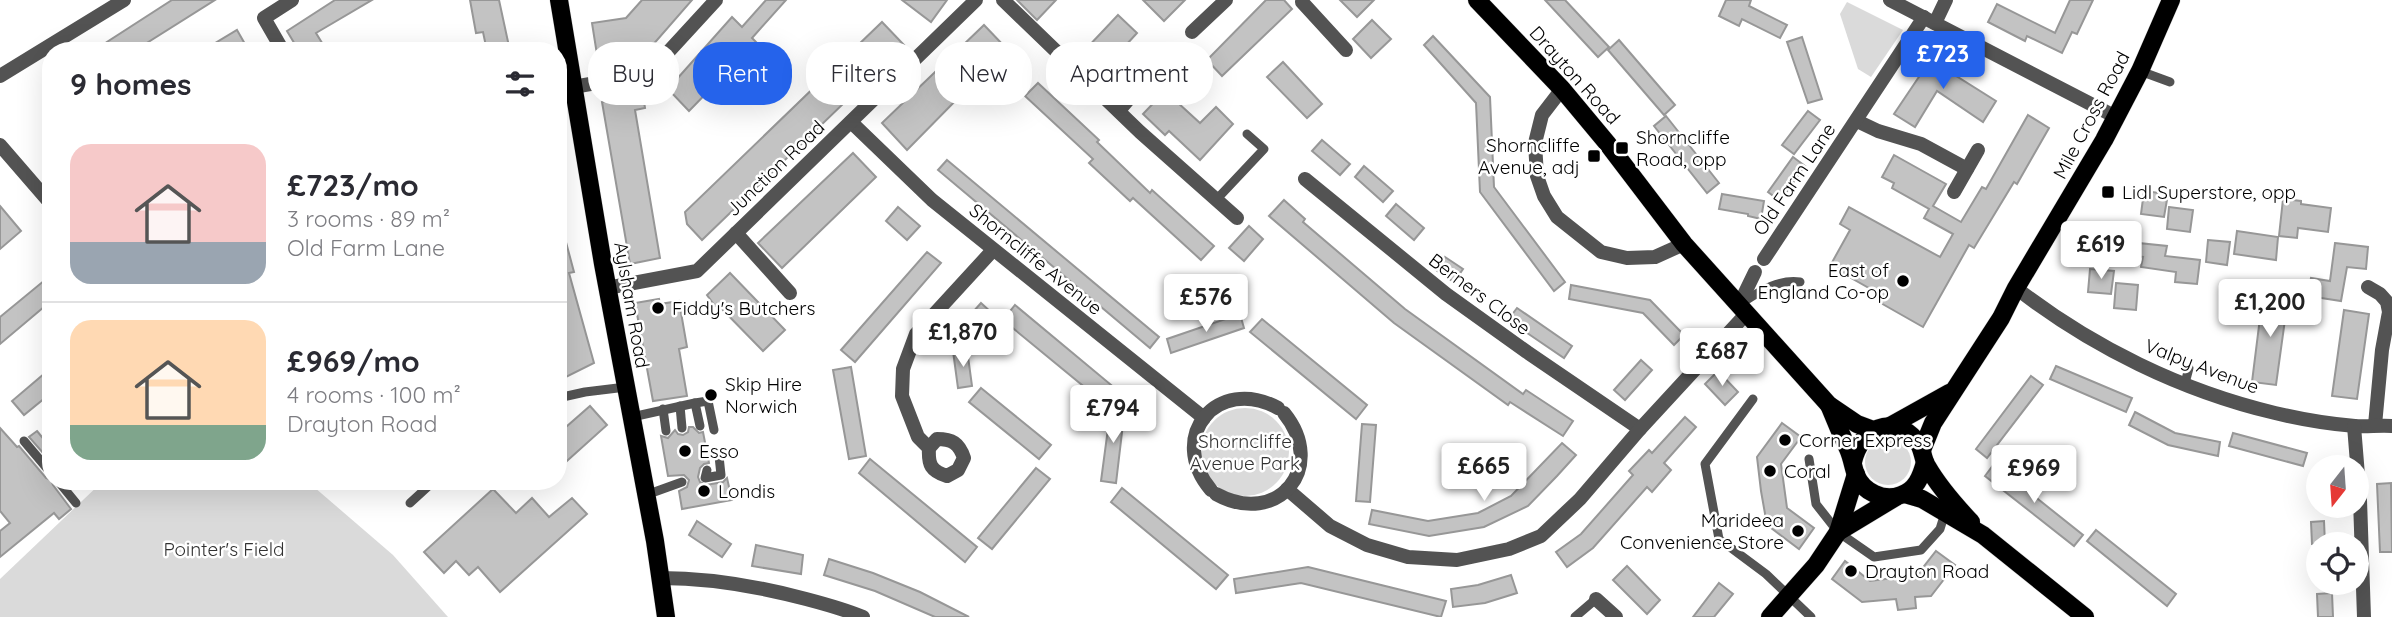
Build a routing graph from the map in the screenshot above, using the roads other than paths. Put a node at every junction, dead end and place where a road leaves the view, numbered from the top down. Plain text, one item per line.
1 (124, 0) edge
2 (292, 0) edge
3 (559, 0) edge
4 (716, 0) edge
5 (976, 0) edge
6 (1003, 0) edge
7 (1226, 0) edge
8 (1477, 0) edge
9 (1890, 0) edge
10 (1946, 0) edge
11 (2171, 0) edge
12 (1302, 1) edge
13 (1929, 20) junction
14 (1192, 32) dead end
15 (52, 42) edge
16 (278, 42) edge
17 (563, 42) edge
18 (42, 48) edge
19 (1346, 50) dead end
20 (2, 71) edge
21 (2140, 71) junction
22 (567, 82) edge
23 (2170, 82) dead end
24 (1562, 89) junction
25 (1127, 105) edge
26 (1120, 113) junction
27 (2116, 117) junction
28 (1857, 121) junction
29 (851, 122) junction
30 (1247, 134) dead end
31 (0, 145) edge
32 (1978, 150) dead end
33 (1967, 169) junction
34 (1306, 179) dead end
35 (1954, 192) dead end
36 (42, 194) edge
37 (1216, 200) junction
38 (1237, 218) dead end
39 (736, 233) junction
40 (1684, 244) junction
41 (993, 250) junction
42 (1765, 259) dead end
43 (1755, 272) dead end
44 (1800, 282) dead end
45 (2368, 286) dead end
46 (607, 288) junction
47 (2016, 288) junction
48 (790, 293) dead end
49 (1743, 309) junction
50 (2189, 368) dead end
51 (2185, 383) junction
52 (626, 387) junction
53 (1954, 390) junction
54 (567, 396) edge
55 (1753, 399) dead end
56 (695, 403) junction
57 (1829, 405) junction
58 (680, 406) junction
59 (663, 409) junction
60 (632, 417) junction
61 (1204, 418) junction
62 (2375, 425) junction
63 (700, 426) dead end
64 (2354, 426) junction
65 (2392, 426) edge
66 (682, 428) dead end
67 (1881, 428) junction
68 (1640, 429) junction
69 (714, 430) dead end
70 (666, 431) dead end
71 (24, 441) dead end
72 (929, 448) dead end
73 (719, 456) dead end
74 (1923, 456) junction
75 (1809, 459) dead end
76 (42, 462) edge
77 (1854, 468) junction
78 (706, 474) dead end
79 (676, 480) dead end
80 (1287, 489) junction
81 (65, 490) edge
82 (424, 490) edge
83 (646, 495) junction
84 (1900, 496) junction
85 (76, 503) dead end
86 (410, 503) dead end
87 (1945, 513) junction
88 (1838, 532) junction
89 (1983, 535) junction
90 (661, 578) junction
91 (1788, 597) junction
92 (1596, 599) joint
93 (666, 617) edge
94 (863, 617) edge
95 (1575, 617) edge
96 (1616, 617) edge
97 (1770, 617) edge
98 (1811, 617) edge
99 (2085, 617) edge
100 (2364, 617) edge

1 - 15 street
2 - 16 street
3 - 17 main road, Aylsham Road
4 - 22 street
5 - 29 street, Junction Road
6 - 26 street
7 - 14 street
8 - 24 main road, Drayton Road
9 - 13 street
10 - 13 street, Old Farm Lane
11 - 21 main road, Mile Cross Road
12 - 19 street
13 - 27 street
13 - 28 street, Old Farm Lane
18 - 20 street
21 - 23 lane
21 - 27 main road, Mile Cross Road
22 - 46 main road, Aylsham Road
24 - 40 main road, Drayton Road
24 - 40 street
25 - 26 lane
26 - 37 street
27 - 47 main road, Mile Cross Road
28 - 33 street, Old Farm Lane
28 - 42 street, Old Farm Lane
29 - 39 street, Junction Road
29 - 41 street, Shorncliffe Avenue
30 - 37 lane
31 - 36 street
32 - 33 street
33 - 35 street
34 - 68 street, Berners Close
37 - 38 street
39 - 46 street, Junction Road
39 - 48 street
40 - 49 main road, Drayton Road
41 - 61 street, Shorncliffe Avenue
41 - 72 street
43 - 49 street
44 - 49 lane
45 - 62 street
46 - 52 main road, Aylsham Road
47 - 51 street, Valpy Avenue
47 - 53 main road, Mile Cross Road
49 - 57 main road, Drayton Road
49 - 68 street
50 - 51 lane
51 - 64 street, Valpy Avenue
52 - 54 lane
52 - 60 main road, Aylsham Road
53 - 67 main road, Mile Cross Road
53 - 74 main road, Mile Cross Road
55 - 91 lane
56 - 58 lane
56 - 63 lane
56 - 69 lane
57 - 67 main road, Drayton Road
57 - 77 main road, Drayton Road
58 - 59 lane
58 - 66 lane
59 - 60 lane
59 - 70 lane
60 - 83 main road, Aylsham Road
61 - 80 street
61 - 80 street
62 - 64 street, Valpy Avenue
62 - 65 street, Valpy Avenue
64 - 100 street
67 - 74 main road, Drayton Road
67 - 77 main road
68 - 80 street
71 - 76 lane
73 - 78 lane
74 - 84 main road
74 - 89 main road, Drayton Road
75 - 88 lane
77 - 84 main road, Drayton Road
77 - 88 main road
79 - 83 lane
81 - 85 lane
82 - 86 lane
83 - 90 main road, Aylsham Road
84 - 87 main road, Drayton Road
84 - 88 main road
87 - 88 lane
87 - 89 main road, Drayton Road
88 - 91 main road
89 - 99 main road, Drayton Road
90 - 93 main road, Aylsham Road
90 - 94 street
91 - 97 main road
91 - 98 lane
92 - 95 lane
92 - 96 street

